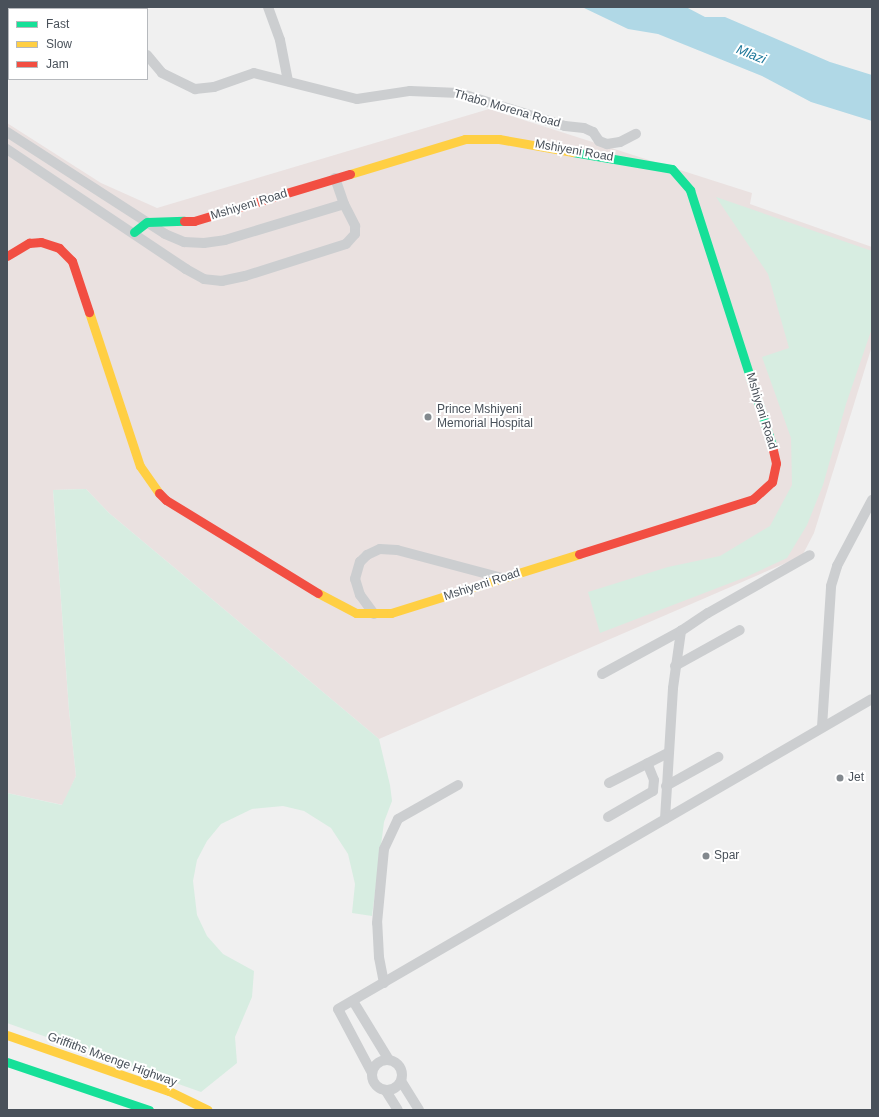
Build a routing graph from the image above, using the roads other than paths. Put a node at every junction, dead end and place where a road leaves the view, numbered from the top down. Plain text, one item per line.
1 (268, 7) edge
2 (148, 57) edge
3 (288, 81) junction
4 (7, 132) edge
5 (636, 134) dead end
6 (7, 149) edge
7 (335, 178) junction
8 (344, 204) junction
9 (147, 222) junction
10 (134, 232) junction
11 (7, 256) edge
12 (872, 500) edge
13 (810, 555) dead end
14 (502, 578) junction
15 (374, 614) junction
16 (740, 630) dead end
17 (681, 631) junction
18 (675, 666) junction
19 (602, 674) dead end
20 (872, 699) edge
21 (822, 728) junction
22 (668, 753) junction
23 (718, 757) dead end
24 (647, 763) junction
25 (609, 783) dead end
26 (458, 785) dead end
27 (666, 786) junction
28 (608, 817) dead end
29 (665, 819) junction
30 (384, 983) junction
31 (352, 1001) junction
32 (7, 1035) edge
33 (389, 1060) junction
34 (7, 1062) edge
35 (372, 1073) junction
36 (401, 1081) junction
37 (386, 1091) junction
38 (149, 1110) edge
39 (208, 1110) edge
40 (398, 1110) edge
41 (419, 1110) edge

1 - 3 street
2 - 3 street, Thabo Morena Road
3 - 5 street, Thabo Morena Road
4 - 9 street
6 - 10 street
7 - 8 street
7 - 9 street, Mshiyeni Road
7 - 14 street, Mshiyeni Road
8 - 9 street
8 - 10 street
9 - 10 street
11 - 15 street, Mshiyeni Road
12 - 21 street
13 - 17 street
14 - 15 street, Mshiyeni Road
14 - 15 street
16 - 18 street
17 - 18 street
17 - 19 street
18 - 22 street
20 - 21 street
21 - 29 street
22 - 24 street
22 - 27 street
23 - 27 street
24 - 25 street
24 - 28 street
26 - 30 street
27 - 29 street
29 - 30 street
30 - 31 street
31 - 33 street
31 - 35 street
32 - 39 street, Griffiths Mxenge Highway
33 - 35 street
33 - 36 street
34 - 38 street
35 - 37 street
36 - 37 street
36 - 41 street
37 - 40 street

